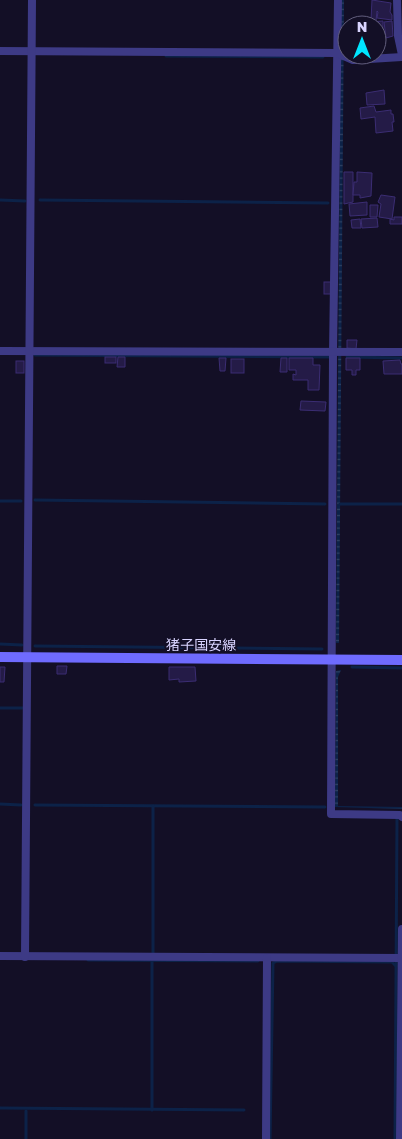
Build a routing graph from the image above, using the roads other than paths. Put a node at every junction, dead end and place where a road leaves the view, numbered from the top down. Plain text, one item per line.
1 (32, 0) edge
2 (338, 0) edge
3 (397, 0) edge
4 (338, 15) edge
5 (0, 51) edge
6 (31, 51) junction
7 (337, 53) joint
8 (402, 56) edge
9 (387, 57) edge
10 (0, 351) edge
11 (29, 351) junction
12 (402, 352) edge
13 (333, 353) junction
14 (0, 657) edge
15 (27, 658) junction
16 (332, 659) junction
17 (402, 660) edge
18 (402, 817) edge
19 (402, 929) edge
20 (0, 956) edge
21 (25, 957) junction
22 (268, 958) junction
23 (402, 958) edge
24 (266, 1139) edge
25 (400, 1139) edge

1 - 6 street
2 - 4 street
3 - 8 street
5 - 6 street
6 - 7 street
6 - 11 street
7 - 13 street
8 - 9 street
10 - 11 street
11 - 13 street
11 - 15 street
12 - 13 street
13 - 16 street
14 - 15 main road, 猪子国安線
15 - 16 main road, 猪子国安線
15 - 21 street
16 - 17 main road, 猪子国安線
16 - 18 street
19 - 23 street
20 - 21 street
21 - 22 street
22 - 23 street
22 - 24 street
23 - 25 street

